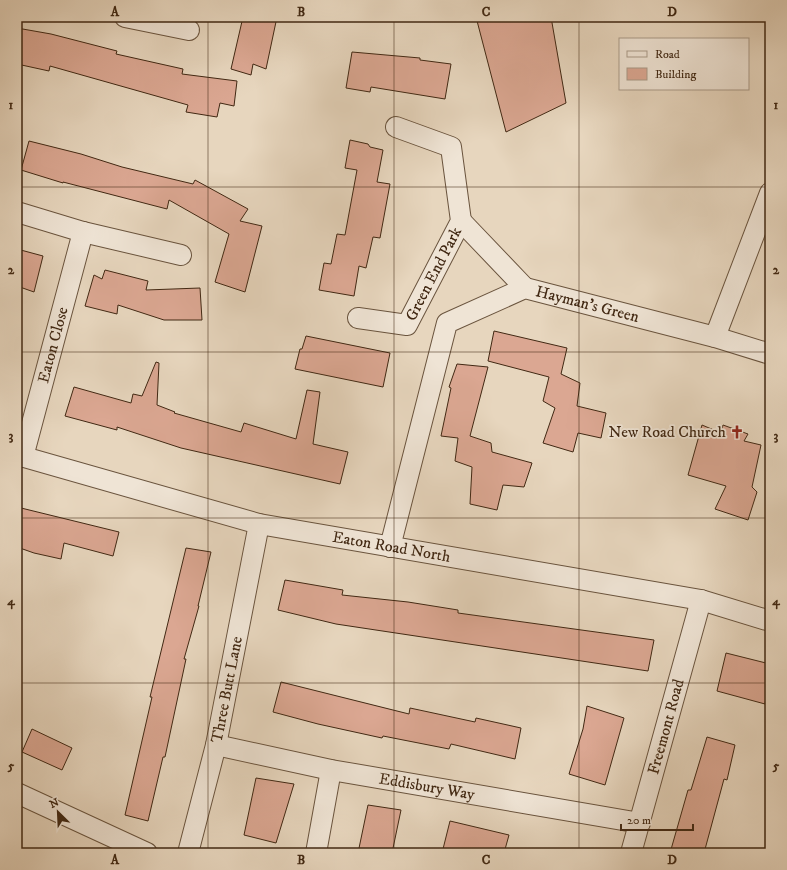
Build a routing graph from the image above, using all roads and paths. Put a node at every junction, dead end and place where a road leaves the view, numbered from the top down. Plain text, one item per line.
1 (125, 17) edge
2 (189, 30) dead end
3 (396, 127) dead end
4 (770, 192) edge
5 (17, 212) edge
6 (766, 216) edge
7 (462, 221) junction
8 (83, 232) junction
9 (181, 255) dead end
10 (525, 288) junction
11 (358, 318) dead end
12 (715, 337) junction
13 (770, 354) edge
14 (20, 456) edge
15 (259, 524) junction
16 (390, 547) junction
17 (701, 600) junction
18 (770, 621) edge
19 (216, 745) junction
20 (331, 770) junction
21 (17, 793) edge
22 (640, 823) junction
23 (147, 853) edge
24 (188, 853) edge
25 (316, 853) edge
26 (631, 853) edge

1 - 2 street
3 - 7 street, Green End Park
4 - 6 street
5 - 8 street
6 - 12 street
7 - 10 street, Green End Park
7 - 11 street, Green End Park
8 - 9 street
8 - 14 street, Eaton Close
10 - 12 street, Hayman's Green
10 - 16 street, Hayman's Green
12 - 13 street, Hayman's Green
14 - 15 street, Eaton Road North
15 - 16 street, Eaton Road North
15 - 19 street, Three Butt Lane
16 - 17 street, Eaton Road North
17 - 18 street, Eaton Road North
17 - 22 street, Freemont Road
19 - 20 street, Eddisbury Way
19 - 24 street, Three Butt Lane
20 - 22 street, Eddisbury Way
20 - 25 street
21 - 23 street
22 - 26 street, Freemont Road

